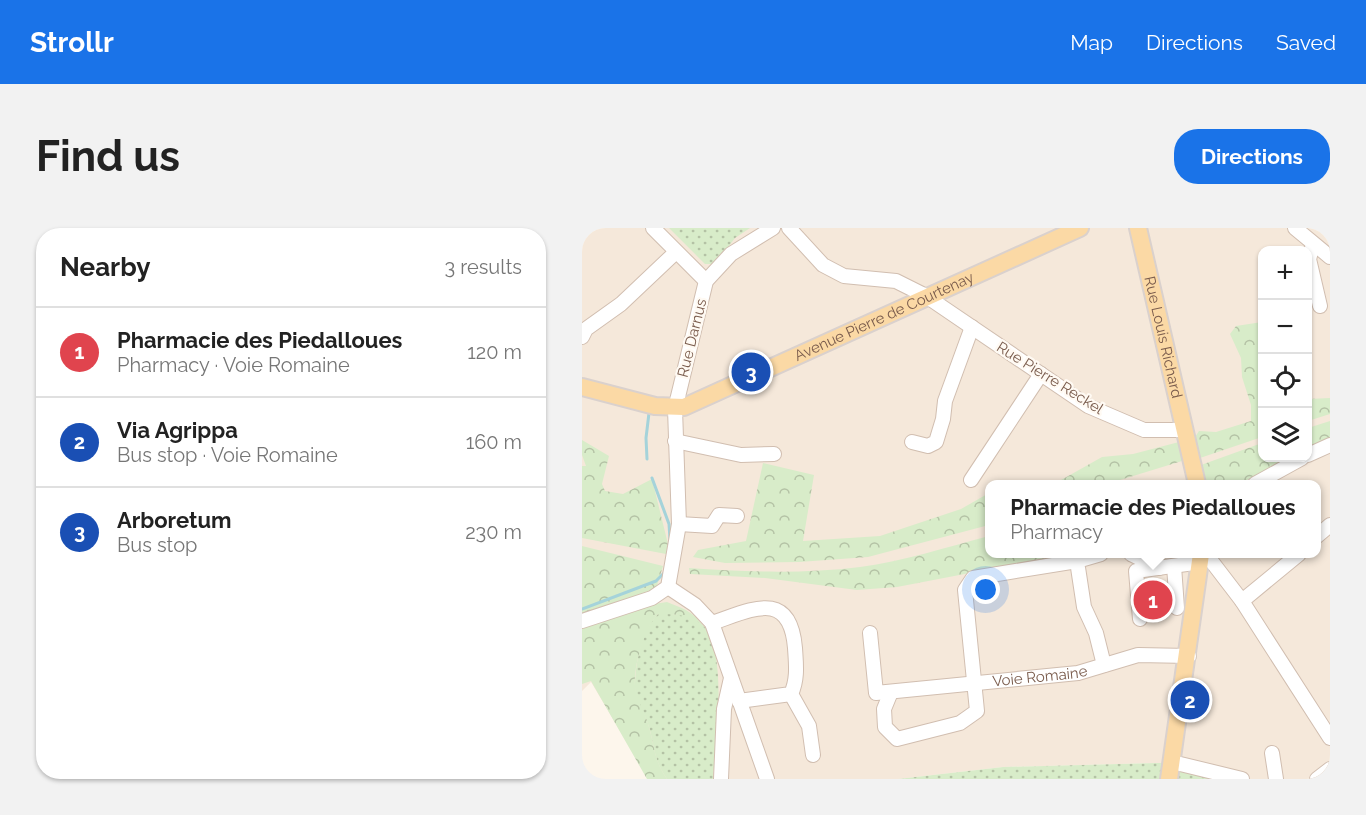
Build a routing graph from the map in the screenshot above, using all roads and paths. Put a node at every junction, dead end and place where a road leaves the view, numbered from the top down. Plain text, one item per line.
1 (653, 228) edge
2 (773, 228) edge
3 (789, 228) edge
4 (1080, 228) edge
5 (1138, 228) edge
6 (1295, 228) edge
7 (1313, 245) junction
8 (676, 252) junction
9 (1330, 257) edge
10 (706, 281) junction
11 (926, 296) junction
12 (1320, 306) dead end
13 (972, 327) junction
14 (582, 337) edge
15 (1041, 374) junction
16 (582, 387) edge
17 (675, 409) junction
18 (1184, 430) junction
19 (675, 441) junction
20 (912, 442) dead end
21 (1330, 445) edge
22 (774, 453) dead end
23 (1312, 453) edge
24 (1295, 462) edge
25 (971, 480) dead end
26 (1196, 480) edge
27 (1262, 480) edge
28 (737, 516) dead end
29 (679, 524) junction
30 (1087, 558) edge
31 (1139, 558) edge
32 (1197, 558) edge
33 (1203, 558) edge
34 (1205, 558) edge
35 (1294, 558) edge
36 (1077, 561) junction
37 (1174, 566) junction
38 (1159, 568) junction
39 (669, 587) junction
40 (1242, 601) junction
41 (1177, 608) dead end
42 (1140, 620) dead end
43 (582, 621) edge
44 (712, 623) junction
45 (870, 633) dead end
46 (1189, 656) junction
47 (1104, 665) junction
48 (731, 678) junction
49 (975, 683) junction
50 (891, 692) junction
51 (791, 694) junction
52 (739, 702) junction
53 (1330, 738) edge
54 (1272, 753) dead end
55 (813, 755) dead end
56 (1172, 762) junction
57 (1330, 769) edge
58 (721, 779) edge
59 (767, 779) edge
60 (1169, 779) edge
61 (1242, 779) edge
62 (1276, 779) edge
63 (1317, 779) edge

1 - 8 street
2 - 10 street, Rue Darnus
3 - 11 street, Rue Pierre Reckel
4 - 11 main road, Avenue Pierre de Courtenay
5 - 18 main road, Rue Louis Richard
6 - 7 street
7 - 9 street
7 - 12 street
8 - 10 street
8 - 14 street
10 - 17 street, Rue Darnus
11 - 13 street, Rue Pierre Reckel
11 - 17 main road, Avenue Pierre de Courtenay
13 - 15 street, Rue Pierre Reckel
13 - 20 street
15 - 18 street, Rue Pierre Reckel
15 - 25 street
16 - 17 main road
17 - 19 street, Rue Darnus
18 - 26 main road, Rue Louis Richard
19 - 22 street
19 - 29 street, Rue Darnus
21 - 23 street
24 - 27 street
28 - 29 street
29 - 39 street, Rue Darnus
30 - 36 street, Voie Romaine
31 - 38 street
32 - 37 street
33 - 46 main road
34 - 40 street
35 - 40 street
36 - 47 street, Voie Romaine
36 - 49 street, Voie Romaine
37 - 38 street
37 - 41 street
38 - 42 street
39 - 43 street
39 - 44 street
40 - 53 street
44 - 48 street
44 - 51 street
45 - 50 street
46 - 47 street, Voie Romaine
46 - 56 main road
47 - 49 street, Voie Romaine
48 - 52 street
48 - 58 street
49 - 50 street, Voie Romaine
49 - 50 street, Voie Romaine
51 - 52 street
51 - 55 street
52 - 59 street
54 - 62 street
56 - 60 main road
56 - 61 street
57 - 63 street

